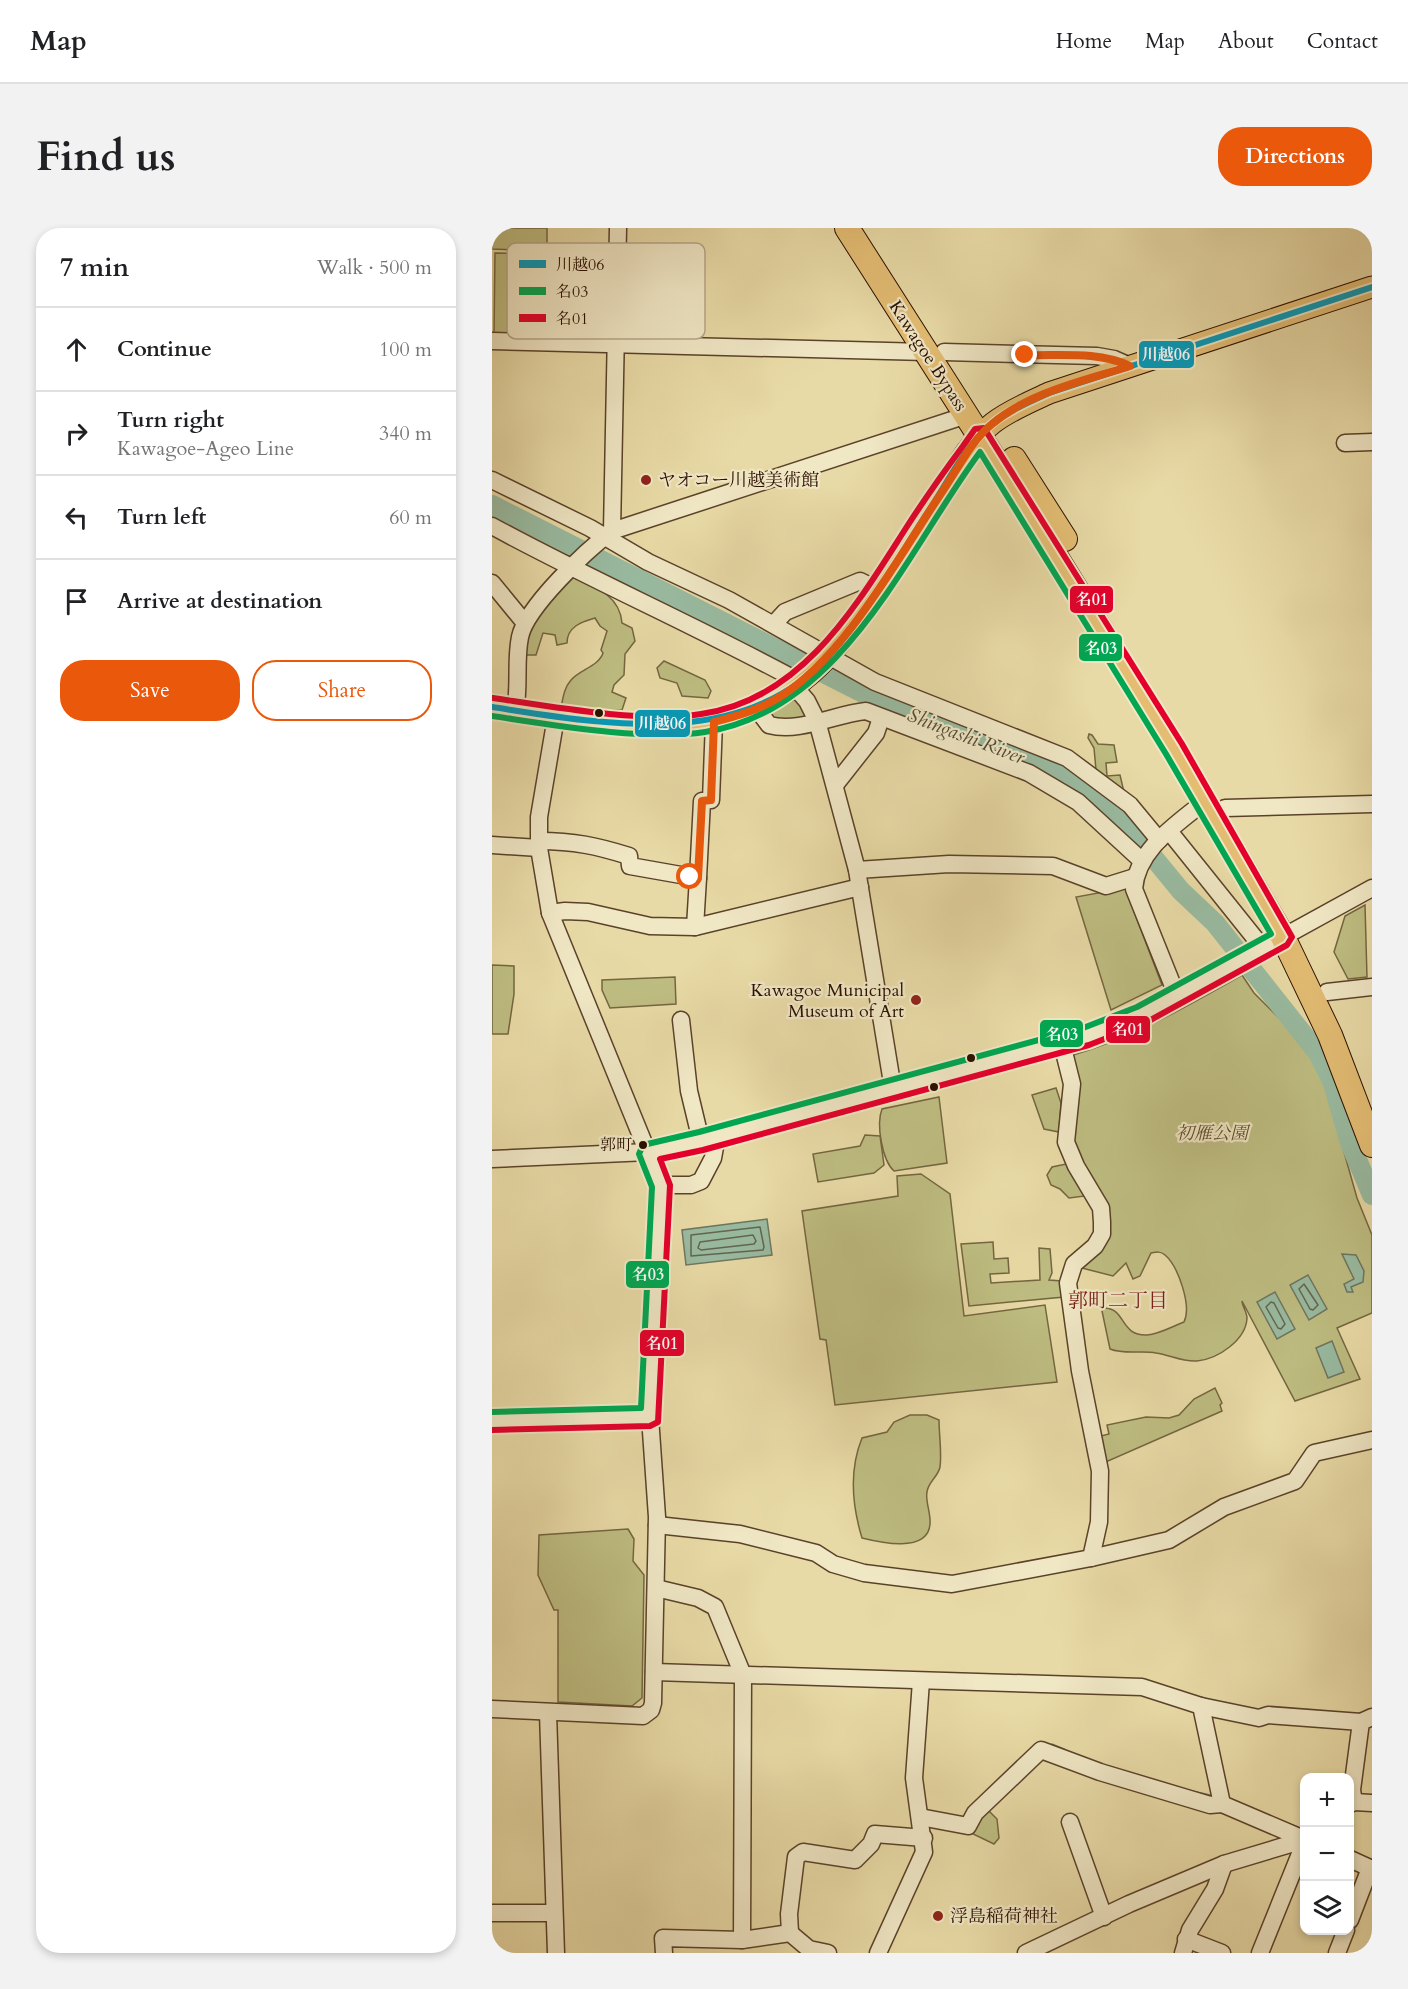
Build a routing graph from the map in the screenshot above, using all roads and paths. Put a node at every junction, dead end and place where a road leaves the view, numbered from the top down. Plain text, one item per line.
1 (618, 228) edge
2 (847, 228) edge
3 (864, 228) edge
4 (617, 243) edge
5 (1372, 287) edge
6 (614, 339) edge
7 (492, 341) edge
8 (614, 344) junction
9 (935, 352) junction
10 (1130, 366) junction
11 (967, 415) junction
12 (986, 430) junction
13 (1372, 442) edge
14 (1345, 443) dead end
15 (492, 480) edge
16 (492, 526) edge
17 (604, 537) junction
18 (573, 565) junction
19 (492, 584) edge
20 (878, 590) junction
21 (524, 622) junction
22 (774, 624) junction
23 (827, 657) junction
24 (800, 682) junction
25 (492, 707) edge
26 (757, 709) junction
27 (515, 711) junction
28 (556, 717) junction
29 (881, 718) junction
30 (817, 721) junction
31 (714, 722) junction
32 (835, 785) junction
33 (1372, 804) edge
34 (1215, 805) junction
35 (1164, 836) junction
36 (539, 844) junction
37 (492, 845) edge
38 (1141, 861) junction
39 (857, 870) junction
40 (1135, 877) junction
41 (698, 878) junction
42 (860, 887) junction
43 (1372, 888) edge
44 (550, 913) junction
45 (695, 927) junction
46 (1274, 942) junction
47 (1372, 987) edge
48 (1327, 992) junction
49 (1177, 996) junction
50 (681, 1020) dead end
51 (1062, 1044) junction
52 (893, 1089) junction
53 (1372, 1109) edge
54 (709, 1139) junction
55 (1372, 1145) edge
56 (648, 1152) junction
57 (492, 1160) edge
58 (660, 1185) junction
59 (650, 1417) junction
60 (492, 1421) edge
61 (1372, 1440) edge
62 (657, 1525) junction
63 (1091, 1558) junction
64 (656, 1588) junction
65 (654, 1672) junction
66 (743, 1675) junction
67 (921, 1681) junction
68 (1201, 1706) junction
69 (492, 1710) edge
70 (548, 1713) junction
71 (1366, 1720) edge
72 (1354, 1780) edge
73 (1354, 1803) edge
74 (1372, 1803) edge
75 (1222, 1804) junction
76 (920, 1817) junction
77 (1070, 1822) dead end
78 (924, 1838) junction
79 (1300, 1839) edge
80 (1300, 1842) edge
81 (1300, 1853) edge
82 (1354, 1861) edge
83 (1224, 1864) junction
84 (1371, 1869) edge
85 (1354, 1910) edge
86 (492, 1913) edge
87 (554, 1913) junction
88 (1104, 1917) junction
89 (790, 1934) junction
90 (1344, 1935) edge
91 (742, 1940) junction
92 (1185, 1946) edge
93 (556, 1953) edge
94 (664, 1953) edge
95 (828, 1953) edge
96 (878, 1953) edge
97 (1026, 1953) edge
98 (1222, 1953) edge
99 (1260, 1953) edge
100 (1337, 1953) edge

1 - 4 street
2 - 9 highway, Kawagoe Bypass
3 - 9 highway, Kawagoe Bypass
5 - 10 main road
6 - 8 street
7 - 8 street
8 - 9 street
8 - 17 street
9 - 10 street
9 - 11 highway, Kawagoe Bypass
9 - 12 highway, Kawagoe Bypass
10 - 12 main road
11 - 12 highway, Kawagoe Bypass
11 - 17 street
12 - 20 main road
12 - 34 highway, Kawagoe Bypass
13 - 14 street
15 - 17 street
16 - 18 street
17 - 18 street
17 - 22 street
18 - 21 street
18 - 24 street
19 - 21 street
20 - 22 street
20 - 23 main road
21 - 27 street
22 - 23 street
23 - 24 main road
23 - 35 street
24 - 26 main road
24 - 30 street
25 - 27 main road
26 - 30 street
26 - 31 main road
27 - 28 main road
28 - 31 main road
28 - 36 street
29 - 30 street
29 - 32 street
29 - 38 street
30 - 32 street
31 - 41 street
32 - 39 street
33 - 34 street
34 - 35 street
34 - 46 highway, Kawagoe Bypass
35 - 38 street
35 - 46 street
36 - 37 street
36 - 41 street
36 - 44 street
38 - 40 street
39 - 40 street
39 - 42 street
40 - 49 street
41 - 45 street
42 - 45 street
42 - 52 street
43 - 46 street
44 - 45 street
44 - 56 street
46 - 48 highway, Kawagoe Bypass
46 - 49 street
46 - 55 highway, Kawagoe Bypass
47 - 48 street
48 - 53 highway, Kawagoe Bypass
49 - 51 street
50 - 54 street
51 - 52 street
51 - 63 street
52 - 54 street
54 - 56 street
54 - 58 street
56 - 57 street
56 - 58 street
58 - 59 street
59 - 60 street
59 - 62 street
61 - 63 street
62 - 63 street
62 - 64 street
64 - 65 street
64 - 66 street
65 - 66 street
65 - 70 street
66 - 67 street
66 - 91 street
67 - 68 street
67 - 76 street
68 - 71 street
68 - 75 street
69 - 70 street
70 - 87 street
71 - 72 street
73 - 74 street
75 - 76 street
75 - 79 street
76 - 78 street
77 - 88 street
78 - 89 street
78 - 96 street
80 - 83 street
81 - 99 street
82 - 84 street
83 - 88 street
83 - 92 street
84 - 85 street
86 - 87 street
87 - 93 street
88 - 97 street
89 - 91 street
89 - 95 street
90 - 100 street
91 - 94 street
92 - 98 street

